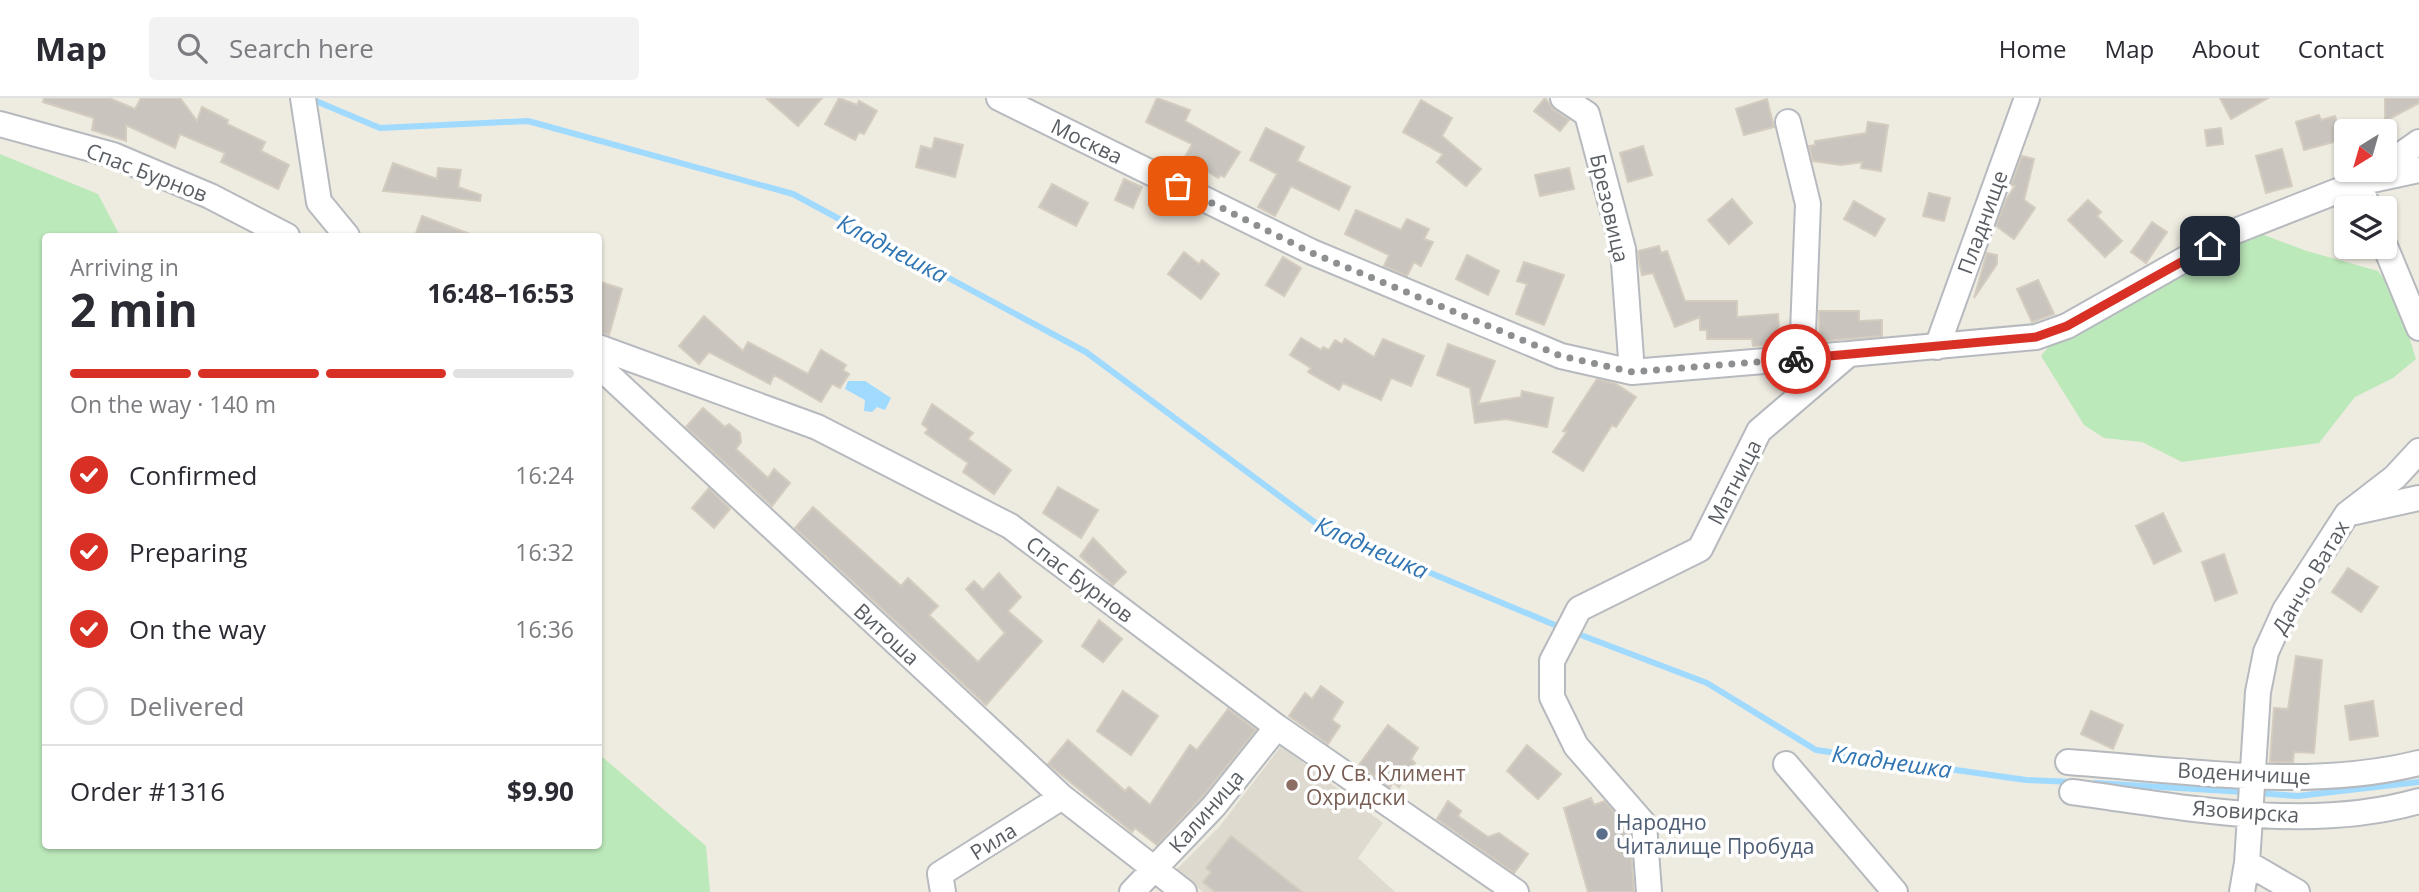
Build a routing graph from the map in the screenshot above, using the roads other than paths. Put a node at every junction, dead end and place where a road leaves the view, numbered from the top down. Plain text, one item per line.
1 (303, 98) edge
2 (999, 98) edge
3 (1563, 98) edge
4 (2027, 98) edge
5 (1788, 122) dead end
6 (0, 124) edge
7 (2419, 142) edge
8 (2398, 157) edge
9 (2419, 170) edge
10 (2358, 183) junction
11 (2363, 196) edge
12 (281, 233) edge
13 (345, 233) edge
14 (2390, 259) edge
15 (2419, 328) edge
16 (602, 347) edge
17 (1937, 347) junction
18 (1849, 354) junction
19 (1802, 358) junction
20 (602, 369) edge
21 (1632, 372) junction
22 (2419, 451) edge
23 (2419, 498) edge
24 (2347, 514) junction
25 (1277, 727) junction
26 (2068, 762) dead end
27 (2419, 763) edge
28 (1786, 764) dead end
29 (2254, 776) junction
30 (2073, 792) dead end
31 (1062, 797) junction
32 (2419, 801) edge
33 (2251, 810) junction
34 (2247, 863) junction
35 (1154, 869) junction
36 (943, 892) edge
37 (1132, 892) edge
38 (1184, 892) edge
39 (1516, 892) edge
40 (1648, 892) edge
41 (1895, 892) edge
42 (2242, 892) edge
43 (2297, 892) edge

1 - 13 street
2 - 21 street, Москва
3 - 21 street, Брезовица
4 - 17 street, Пладнище
5 - 19 street
6 - 12 street, Спас Бурнов
7 - 8 street
9 - 10 street
10 - 11 street
10 - 17 street
14 - 15 street
16 - 25 street, Спас Бурнов
17 - 18 street
18 - 19 street, Москва
18 - 40 street, Матница
19 - 21 street, Москва
20 - 31 street, Витоша
22 - 24 street, Данчо Ватах
23 - 24 street
24 - 29 street, Данчо Ватах
25 - 35 street, Калиница
25 - 39 street, Спас Бурнов
26 - 29 street, Воденичище
27 - 29 street, Воденичище
28 - 41 street
29 - 33 street, Данчо Ватах
30 - 33 street, Язовирска
31 - 35 street, Витоша
31 - 36 street, Рила
32 - 33 street, Язовирска
33 - 34 street, Данчо Ватах
34 - 42 street, Данчо Ватах
34 - 43 street
35 - 37 street, Калиница
35 - 38 street, Витоша

